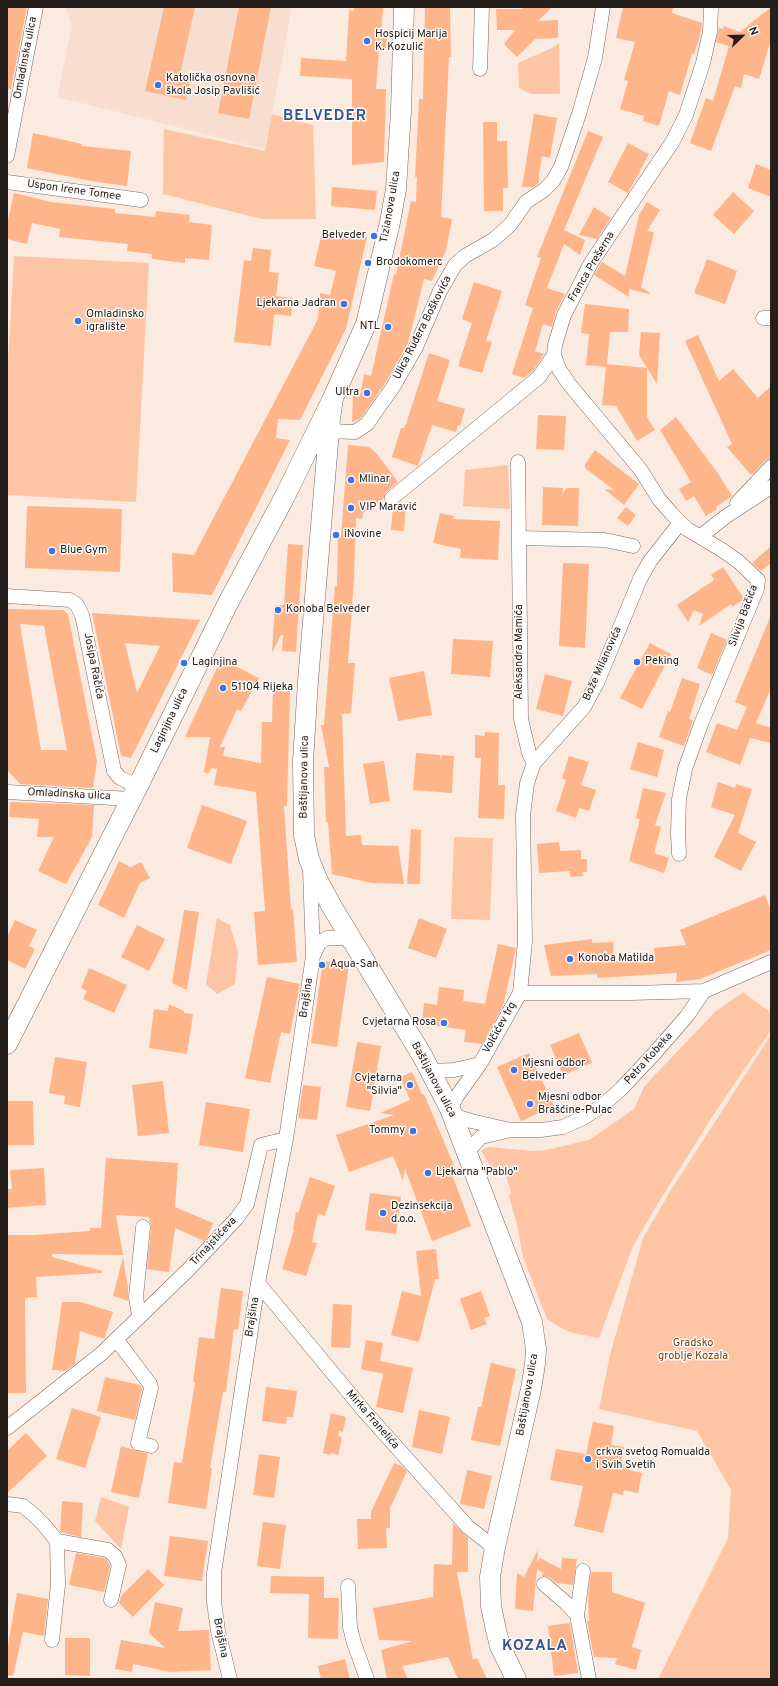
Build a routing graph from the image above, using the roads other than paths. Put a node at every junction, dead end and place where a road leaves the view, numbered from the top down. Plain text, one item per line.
1 (36, 7) edge
2 (404, 7) edge
3 (482, 7) edge
4 (603, 7) edge
5 (711, 7) edge
6 (480, 69) dead end
7 (7, 156) edge
8 (7, 182) edge
9 (141, 200) dead end
10 (554, 355) junction
11 (333, 398) joint
12 (322, 433) junction
13 (518, 462) dead end
14 (771, 467) edge
15 (297, 469) junction
16 (325, 486) junction
17 (771, 487) edge
18 (392, 498) dead end
19 (736, 510) junction
20 (680, 522) junction
21 (700, 536) junction
22 (520, 538) junction
23 (633, 546) dead end
24 (7, 596) edge
25 (534, 762) junction
26 (7, 792) edge
27 (135, 792) junction
28 (679, 854) dead end
29 (309, 858) junction
30 (354, 944) junction
31 (313, 956) junction
32 (771, 962) edge
33 (704, 991) junction
34 (520, 993) junction
35 (7, 1044) edge
36 (480, 1064) junction
37 (430, 1071) junction
38 (451, 1112) junction
39 (511, 1130) junction
40 (286, 1139) junction
41 (467, 1152) junction
42 (144, 1227) dead end
43 (258, 1283) junction
44 (139, 1316) junction
45 (116, 1339) junction
46 (7, 1428) edge
47 (151, 1446) dead end
48 (7, 1504) edge
49 (57, 1541) junction
50 (495, 1547) junction
51 (583, 1571) dead end
52 (544, 1584) dead end
53 (348, 1586) dead end
54 (111, 1600) dead end
55 (577, 1615) junction
56 (52, 1640) dead end
57 (230, 1679) edge
58 (366, 1679) edge
59 (516, 1679) edge
60 (589, 1679) edge

1 - 7 street, Omladinska ulica
2 - 11 main road, Tizianova ulica
3 - 6 street
4 - 12 street, Ulica Ruđera Boškovića
5 - 10 street, Franca Prešerna
8 - 9 street, Uspon Irene Tomee
10 - 18 street, Franca Prešerna
10 - 20 street, Silvija Bačića
11 - 12 main road, Laginjina ulica
12 - 15 main road, Laginjina ulica
12 - 16 main road, Baštijanova ulica
13 - 22 street, Aleksandra Mamića
14 - 19 street
15 - 16 main road
15 - 27 main road, Laginjina ulica
16 - 29 main road, Baštijanova ulica
17 - 19 street
19 - 21 street
20 - 21 street, Silvija Bačića
20 - 25 street, Bože Milanovića
21 - 28 street, Silvija Bačića
22 - 23 street
22 - 25 street, Aleksandra Mamića
24 - 27 street, Josipa Račića
25 - 34 street, Bože Milanovića
26 - 27 street, Omladinska ulica
27 - 35 main road, Laginjina ulica
29 - 30 main road, Baštijanova ulica
29 - 31 street, Brajšina
30 - 31 street, Brajšina
30 - 37 main road, Baštijanova ulica
31 - 40 street, Brajšina
32 - 33 street
33 - 34 street
33 - 39 street, Petra Kobeka
34 - 36 street, Volčićev trg
36 - 37 street, Volčićev trg
36 - 38 street, Volčićev trg
37 - 38 main road, Baštijanova ulica
38 - 39 street
38 - 41 main road, Baštijanova ulica
39 - 41 street
40 - 43 street, Brajšina
40 - 44 street, Trinajstićeva
41 - 50 main road, Baštijanova ulica
42 - 44 street
43 - 50 street, Mirka Franelića
43 - 57 street, Brajšina
44 - 45 street, Trinajstićeva
45 - 46 street, Trinajstićeva
45 - 47 street
48 - 49 street
49 - 54 street
49 - 56 street
50 - 59 main road, Baštijanova ulica
51 - 55 street
52 - 55 street
53 - 58 street
55 - 60 street

